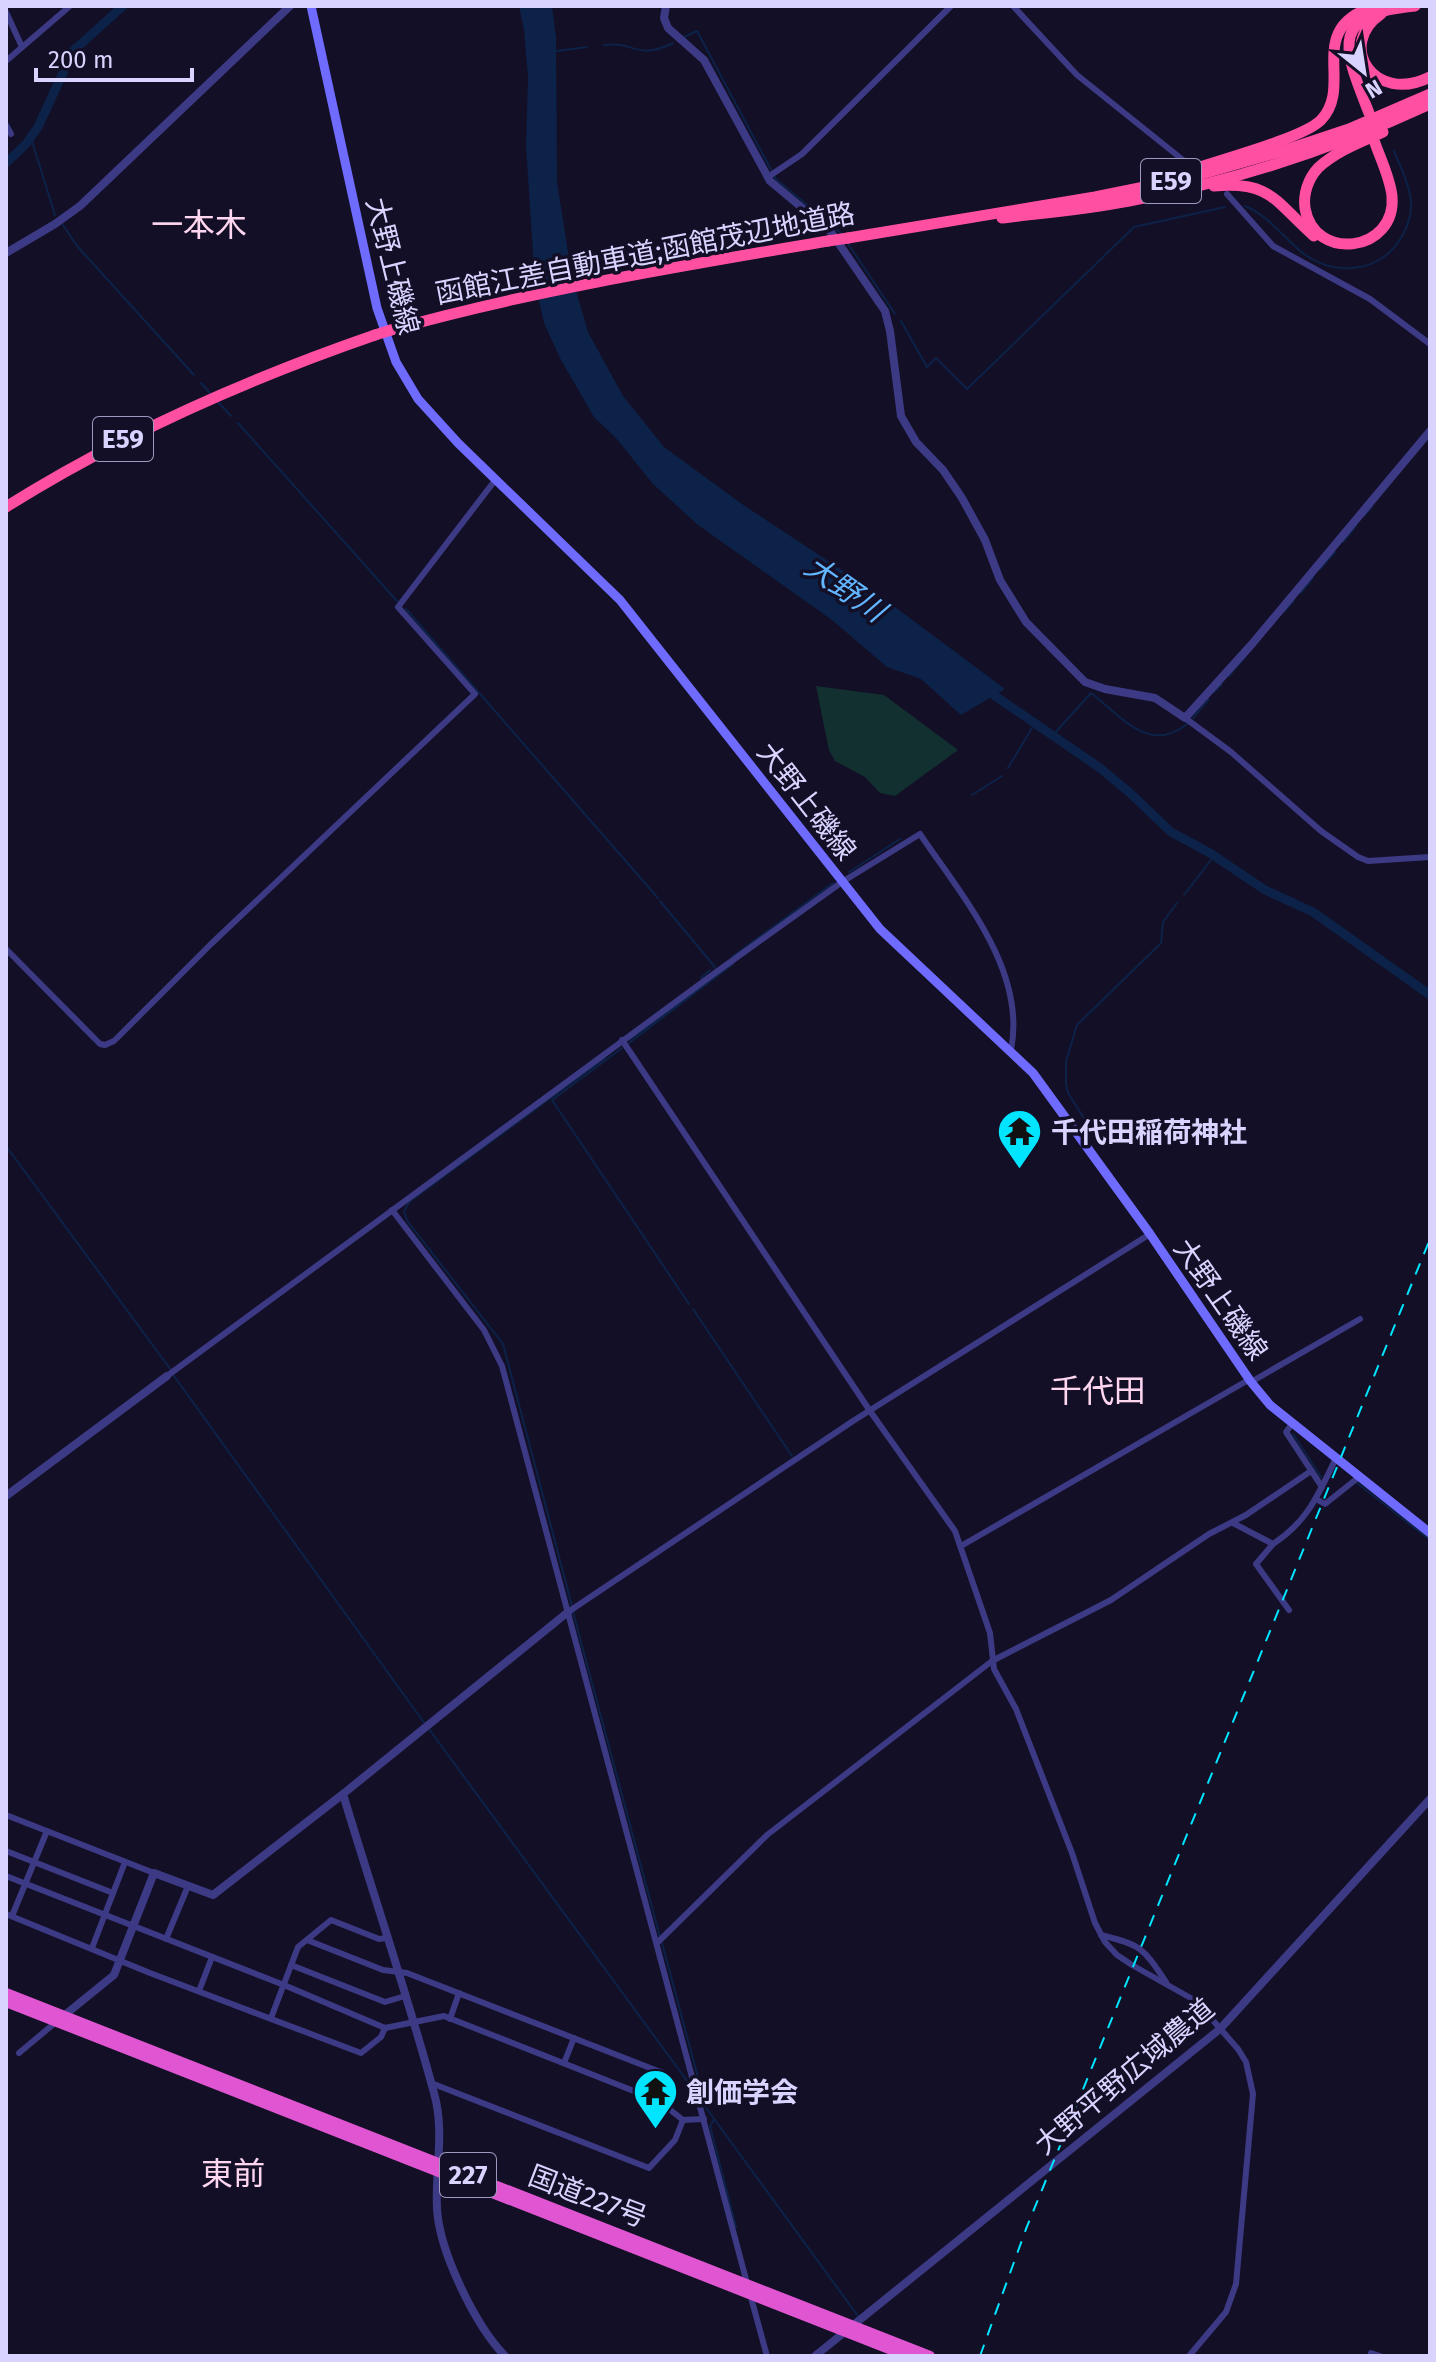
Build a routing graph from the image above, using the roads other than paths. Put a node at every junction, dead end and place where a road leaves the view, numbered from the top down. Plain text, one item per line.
1 (70, 6) edge
2 (290, 6) edge
3 (311, 6) edge
4 (666, 6) edge
5 (951, 6) edge
6 (1013, 6) edge
7 (1415, 6) edge
8 (1369, 8) edge
9 (1388, 9) junction
10 (6, 12) edge
11 (8, 24) edge
12 (22, 47) junction
13 (6, 61) edge
14 (1430, 77) edge
15 (1430, 94) edge
16 (1430, 106) edge
17 (6, 126) edge
18 (11, 134) dead end
19 (1188, 164) dead end
20 (772, 175) junction
21 (1186, 188) junction
22 (1227, 194) dead end
23 (1095, 197) junction
24 (902, 229) junction
25 (6, 253) edge
26 (1430, 344) edge
27 (1430, 431) edge
28 (496, 479) junction
29 (6, 507) edge
30 (1185, 718) junction
31 (1430, 857) edge
32 (842, 882) junction
33 (6, 949) edge
34 (622, 1040) junction
35 (1011, 1050) junction
36 (392, 1210) junction
37 (1150, 1234) junction
38 (1360, 1319) dead end
39 (167, 1376) joint
40 (1250, 1381) junction
41 (870, 1411) junction
42 (1292, 1424) junction
43 (1336, 1458) junction
44 (1311, 1471) junction
45 (1359, 1477) junction
46 (1322, 1487) junction
47 (6, 1496) edge
48 (1316, 1499) junction
49 (1233, 1523) junction
50 (1430, 1533) edge
51 (1273, 1544) junction
52 (961, 1546) junction
53 (1289, 1610) dead end
54 (568, 1612) junction
55 (992, 1661) junction
56 (343, 1794) junction
57 (1430, 1799) edge
58 (6, 1815) edge
59 (47, 1831) junction
60 (6, 1851) edge
61 (34, 1862) junction
62 (125, 1862) junction
63 (154, 1873) junction
64 (6, 1876) edge
65 (25, 1884) junction
66 (188, 1886) junction
67 (113, 1893) junction
68 (105, 1914) junction
69 (9, 1915) edge
70 (133, 1926) junction
71 (1101, 1935) junction
72 (387, 1938) junction
73 (166, 1939) junction
74 (307, 1940) junction
75 (660, 1940) junction
76 (92, 1948) junction
77 (212, 1957) junction
78 (120, 1959) junction
79 (291, 1965) junction
80 (396, 1970) junction
81 (284, 1985) junction
82 (1168, 1985) junction
83 (199, 1991) junction
84 (6, 1993) edge
85 (459, 1993) junction
86 (405, 1996) junction
87 (6, 2002) edge
88 (60, 2018) junction
89 (271, 2018) junction
90 (450, 2019) junction
91 (413, 2022) junction
92 (385, 2028) junction
93 (1220, 2029) junction
94 (574, 2038) junction
95 (19, 2053) dead end
96 (564, 2063) junction
97 (431, 2083) junction
98 (659, 2101) junction
99 (704, 2119) junction
100 (683, 2120) junction
101 (439, 2168) junction
102 (749, 2289) junction
103 (849, 2329) junction
104 (1371, 2353) dead end
105 (505, 2356) edge
106 (767, 2356) edge
107 (815, 2356) edge
108 (907, 2356) edge
109 (930, 2356) edge
110 (1189, 2356) edge
111 (1380, 2356) edge

1 - 12 street
2 - 25 street
3 - 28 main road, 大野上磯線
4 - 20 street
5 - 20 street
6 - 19 street
7 - 9 highway
8 - 9 highway
8 - 23 highway
9 - 14 highway
10 - 11 street
11 - 12 street
12 - 13 street
15 - 23 highway, 函館江差自動車道;函館茂辺地道路 / E59
16 - 21 highway, 函館江差自動車道;函館茂辺地道路 / E59
16 - 21 highway
17 - 18 street
20 - 30 street
21 - 24 highway, 函館江差自動車道;函館茂辺地道路 / E59
22 - 26 street
23 - 24 highway, 函館江差自動車道;函館茂辺地道路 / E59
24 - 29 highway, 函館江差自動車道;函館茂辺地道路 / E59, bridge
27 - 30 street
28 - 32 main road, 大野上磯線
28 - 33 street
30 - 31 street
32 - 34 street
32 - 35 main road, 大野上磯線
32 - 35 street
34 - 36 street
34 - 41 street
35 - 37 main road, 大野上磯線
36 - 39 street
36 - 54 street
37 - 40 main road, 大野上磯線
37 - 41 street
38 - 40 street
39 - 47 street
40 - 42 main road, 大野上磯線
40 - 52 street
41 - 52 street
41 - 54 street
42 - 43 main road, 大野上磯線
42 - 44 street
43 - 45 main road, 大野上磯線
43 - 46 street
44 - 46 street
44 - 49 street
45 - 48 street
45 - 50 main road, 大野上磯線
46 - 48 street
48 - 51 street
49 - 51 street
49 - 55 street
51 - 53 street
52 - 55 street
54 - 56 street
54 - 75 street
55 - 71 street
55 - 75 street
56 - 66 street
56 - 72 street
57 - 93 street, 大野平野広域農道
58 - 59 street
59 - 61 street
59 - 62 street
60 - 61 street
61 - 65 street
61 - 67 street
62 - 63 street
62 - 67 street
63 - 66 street
63 - 70 street
64 - 65 street
65 - 68 street
65 - 69 street
66 - 73 street
67 - 68 street
68 - 70 street
68 - 76 street
69 - 76 street
70 - 73 street
70 - 78 street
71 - 82 street
71 - 82 street
72 - 74 street
72 - 80 street
73 - 77 street
74 - 79 street
74 - 80 street
75 - 99 street
76 - 78 street
77 - 81 street
77 - 83 street
78 - 83 street
78 - 88 street
79 - 81 street
79 - 86 street
80 - 85 street
80 - 86 street
81 - 89 street
81 - 92 street
82 - 93 street
83 - 89 street
84 - 88 highway, 国道227号 / 227
85 - 90 street
85 - 94 street
86 - 91 street
87 - 88 highway, 国道227号 / 227
88 - 95 street
88 - 101 highway, 国道227号 / 227
89 - 92 street
90 - 91 street
90 - 96 street
91 - 92 street
91 - 97 street
93 - 103 street, 大野平野広域農道
93 - 110 street
94 - 96 street
94 - 98 street
96 - 98 street
97 - 100 street
97 - 101 street
98 - 100 street
99 - 100 street
99 - 102 street
101 - 102 highway, 国道227号 / 227
101 - 105 street
102 - 103 highway, 国道227号 / 227
102 - 106 street
103 - 107 street, 大野平野広域農道
103 - 108 highway, 国道227号 / 227
103 - 109 highway, 国道227号 / 227
104 - 111 street

